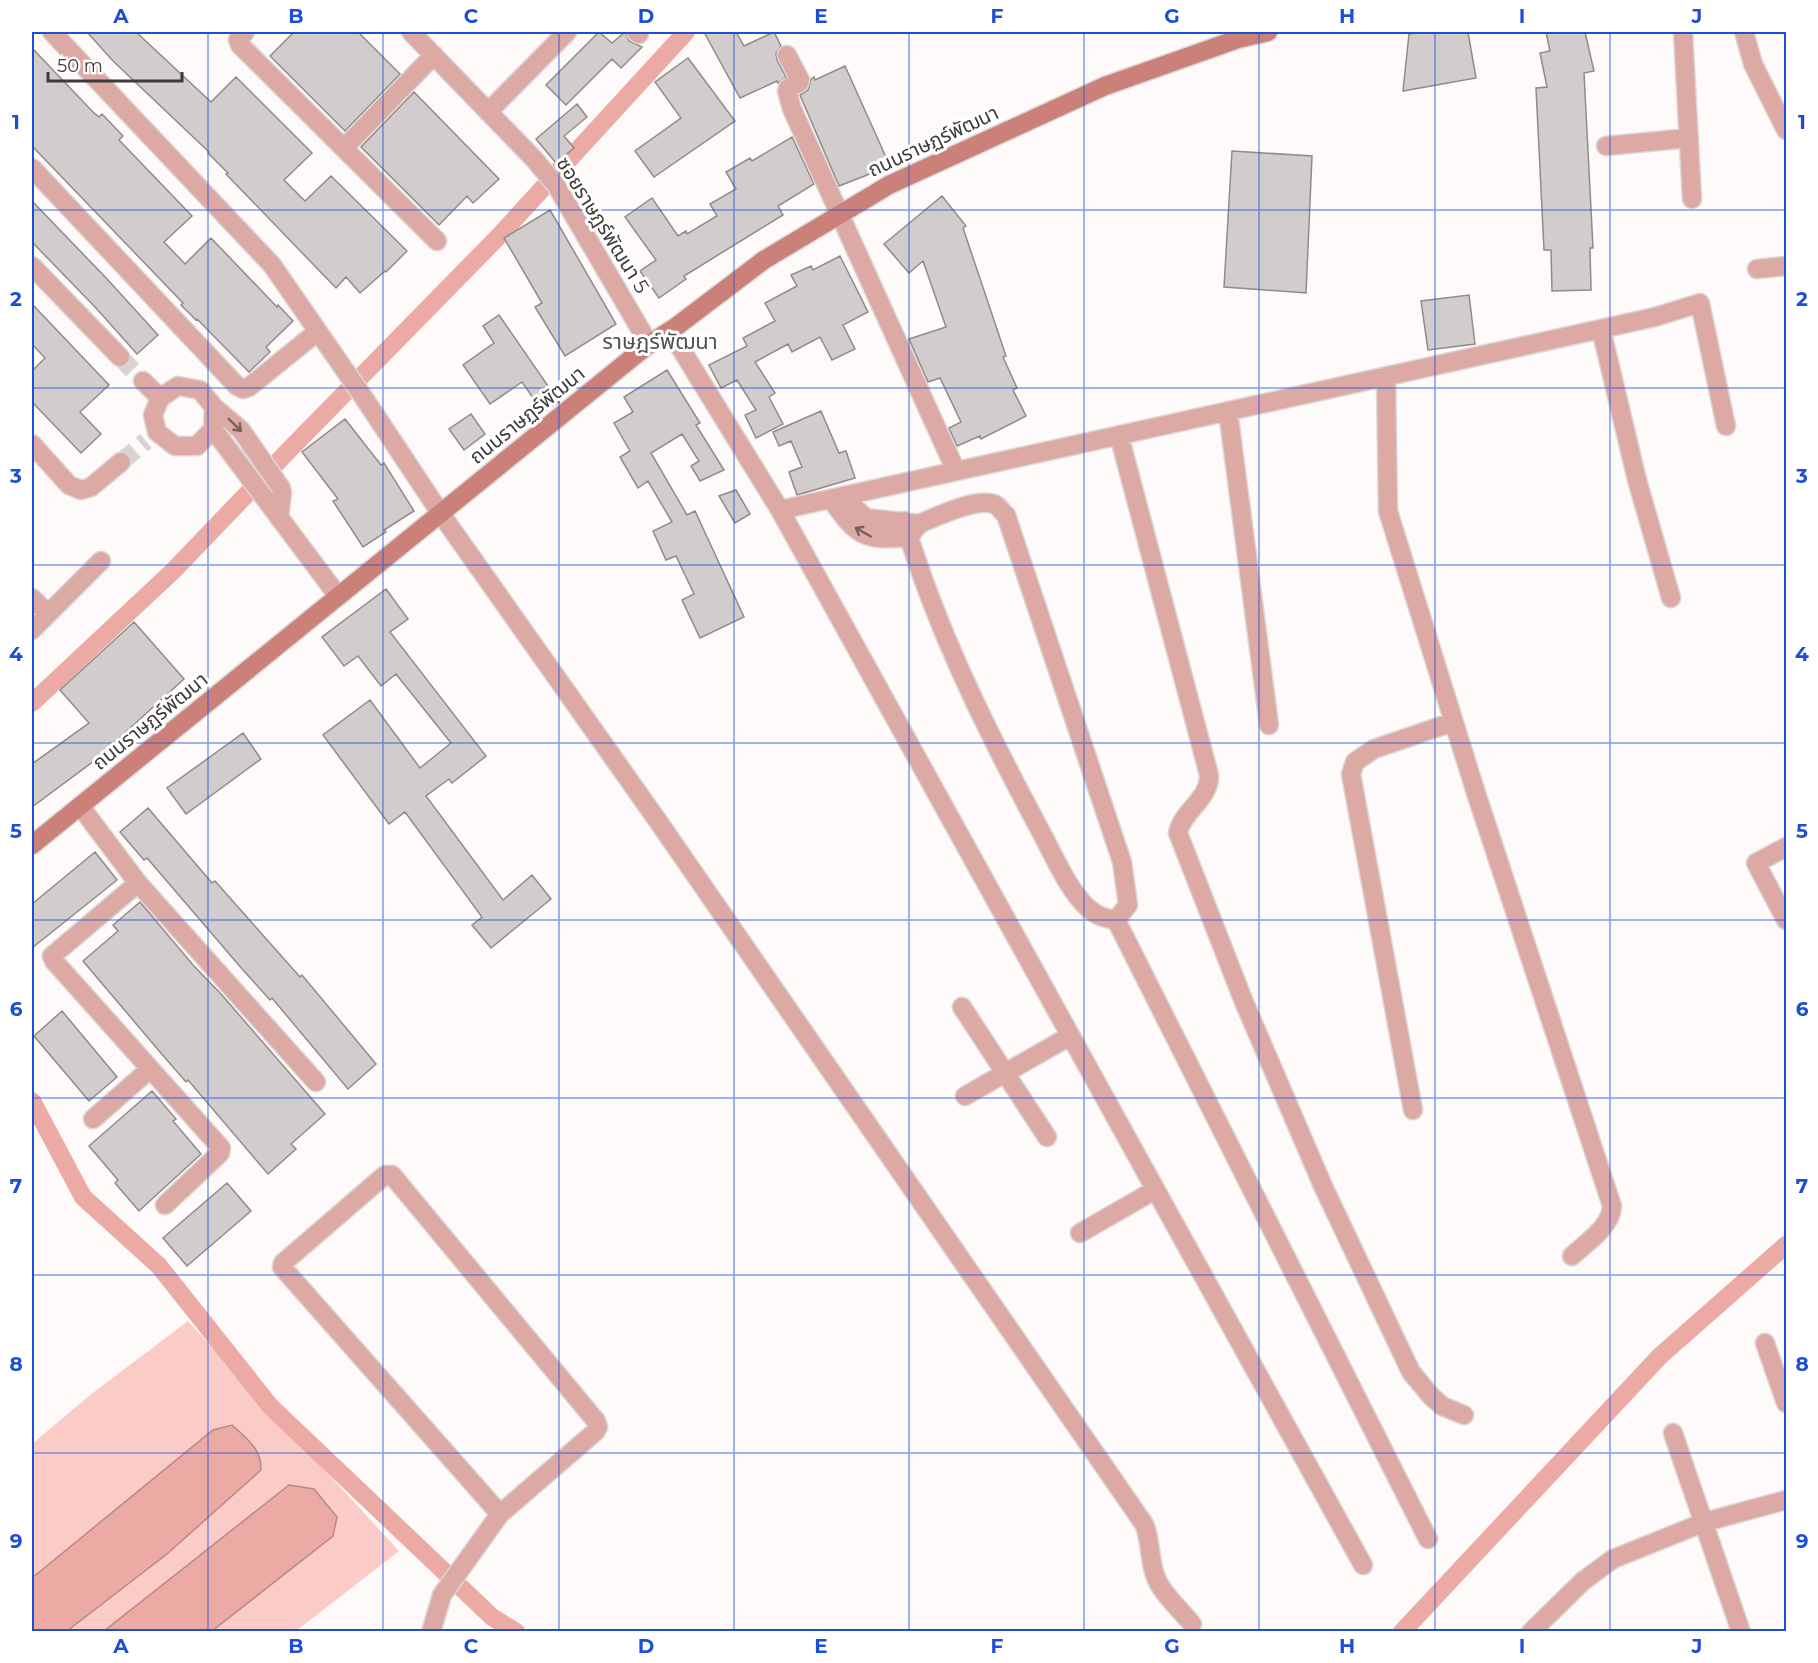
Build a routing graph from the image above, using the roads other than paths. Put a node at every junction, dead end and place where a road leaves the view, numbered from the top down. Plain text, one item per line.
1 (52, 32) edge
2 (245, 32) edge
3 (411, 32) edge
4 (567, 32) edge
5 (1268, 32) edge
6 (1683, 32) edge
7 (1744, 32) edge
8 (1238, 35) edge
9 (434, 55) junction
10 (787, 56) dead end
11 (488, 112) junction
12 (1786, 130) edge
13 (1689, 138) junction
14 (1606, 146) dead end
15 (344, 148) junction
16 (32, 168) edge
17 (1692, 200) dead end
18 (839, 215) junction
19 (437, 241) dead end
20 (32, 266) edge
21 (1786, 266) edge
22 (1757, 269) dead end
23 (1601, 329) junction
24 (670, 331) junction
25 (317, 332) junction
26 (649, 344) junction
27 (120, 357) tunnel mouth
28 (1386, 376) junction
29 (143, 381) tunnel mouth
30 (160, 398) junction
31 (214, 407) junction
32 (1228, 411) junction
33 (1726, 426) dead end
34 (213, 429) junction
35 (1119, 435) junction
36 (32, 444) edge
37 (121, 462) tunnel mouth
38 (956, 471) junction
39 (839, 497) junction
40 (780, 510) junction
41 (275, 512) junction
42 (441, 514) junction
43 (910, 527) junction
44 (101, 561) dead end
45 (338, 596) junction
46 (32, 598) edge
47 (1671, 598) dead end
48 (48, 614) junction
49 (32, 630) edge
50 (1453, 722) junction
51 (1269, 724) dead end
52 (80, 806) junction
53 (32, 845) edge
54 (1786, 848) edge
55 (138, 882) junction
56 (1116, 920) junction
57 (1786, 920) edge
58 (963, 1007) dead end
59 (1070, 1036) junction
60 (150, 1069) junction
61 (1006, 1072) junction
62 (316, 1082) dead end
63 (965, 1096) dead end
64 (1413, 1110) dead end
65 (93, 1119) dead end
66 (1047, 1137) dead end
67 (1155, 1190) junction
68 (165, 1205) dead end
69 (1080, 1233) dead end
70 (1572, 1256) dead end
71 (1765, 1343) dead end
72 (1786, 1404) edge
73 (1464, 1415) dead end
74 (1673, 1433) dead end
75 (1786, 1500) edge
76 (500, 1514) junction
77 (1705, 1522) junction
78 (1428, 1539) dead end
79 (1363, 1564) dead end
80 (1192, 1624) dead end
81 (431, 1632) edge
82 (1531, 1632) edge
83 (1741, 1632) edge

1 - 25 street
2 - 15 street
3 - 9 street, ซอยราษฎร์พัฒนา 5
4 - 11 street
5 - 8 street, ถนนราษฏร์พัฒนา
6 - 13 street
7 - 12 street
8 - 18 street, ถนนราษฏร์พัฒนา
9 - 11 street, ซอยราษฎร์พัฒนา 5
9 - 15 street
10 - 18 street
11 - 26 street, ซอยราษฎร์พัฒนา 5
13 - 14 street
13 - 17 street
15 - 19 street
16 - 25 street
18 - 24 street, ถนนราษฏร์พัฒนา
18 - 38 street
20 - 27 street
21 - 22 street
23 - 28 street
23 - 33 street
23 - 47 street
24 - 26 street, ถนนราษฏร์พัฒนา
24 - 40 street
25 - 42 street
26 - 42 street, ถนนราษฏร์พัฒนา
28 - 32 street
28 - 50 street
29 - 30 street
30 - 31 street
30 - 34 street
31 - 34 street
31 -> 41 street
32 - 35 street
32 - 51 street
34 - 41 street
35 - 38 street
35 - 73 street
36 - 37 street
38 - 39 street
39 - 40 street
39 - 43 street
40 - 59 street
41 - 45 street
42 - 45 street, ถนนราษฏร์พัฒนา
42 - 80 street
43 - 56 street
43 - 56 street
44 - 48 street
45 - 52 street, ถนนราษฏร์พัฒนา
46 - 48 street
48 - 49 street
50 - 64 street
50 - 70 street
52 - 53 street, ถนนราษฏร์พัฒนา
52 - 55 street
54 - 57 street
55 - 60 street
55 - 62 street
56 - 78 street
58 - 61 street
59 - 61 street
59 - 67 street
60 - 65 street
60 - 68 street
61 - 63 street
61 - 66 street
67 - 69 street
67 - 79 street
71 - 72 street
74 - 77 street
75 - 77 street
76 - 76 street
76 - 81 street
77 - 82 street
77 - 83 street

